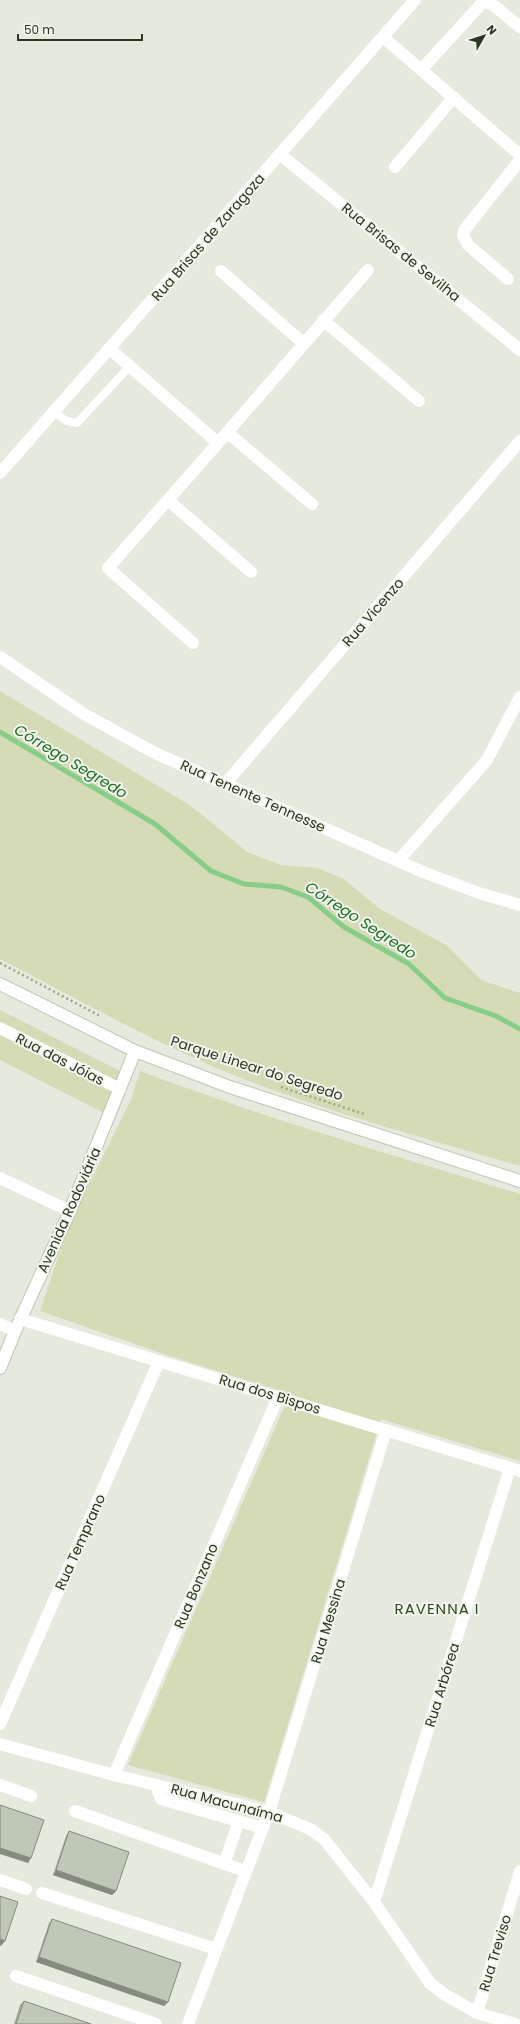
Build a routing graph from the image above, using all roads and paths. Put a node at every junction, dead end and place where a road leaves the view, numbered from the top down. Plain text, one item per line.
1 (415, 0) edge
2 (520, 27) edge
3 (383, 37) junction
4 (421, 70) junction
5 (454, 97) junction
6 (281, 154) junction
7 (520, 155) edge
8 (520, 160) edge
9 (396, 167) dead end
10 (368, 270) dead end
11 (221, 271) dead end
12 (508, 279) dead end
13 (323, 320) junction
14 (303, 343) junction
15 (110, 349) junction
16 (520, 350) edge
17 (130, 366) junction
18 (419, 400) dead end
19 (54, 412) junction
20 (227, 432) junction
21 (520, 441) edge
22 (218, 443) junction
23 (0, 474) edge
24 (168, 500) junction
25 (312, 504) dead end
26 (251, 572) dead end
27 (193, 643) dead end
28 (0, 657) edge
29 (520, 697) edge
30 (225, 784) junction
31 (398, 861) junction
32 (520, 905) edge
33 (0, 963) edge
34 (0, 984) edge
35 (101, 1016) dead end
36 (0, 1028) edge
37 (135, 1051) junction
38 (279, 1086) dead end
39 (120, 1089) junction
40 (372, 1116) dead end
41 (0, 1178) edge
42 (520, 1181) edge
43 (70, 1211) junction
44 (20, 1319) junction
45 (0, 1324) edge
46 (15, 1331) junction
47 (160, 1361) junction
48 (0, 1368) edge
49 (278, 1397) junction
50 (386, 1430) junction
51 (515, 1470) edge
52 (0, 1724) edge
53 (0, 1744) edge
54 (114, 1775) junction
55 (0, 1785) edge
56 (156, 1785) junction
57 (31, 1796) dead end
58 (75, 1811) dead end
59 (269, 1812) junction
60 (239, 1821) junction
61 (263, 1828) junction
62 (224, 1864) junction
63 (520, 1871) edge
64 (245, 1872) junction
65 (0, 1880) edge
66 (26, 1889) dead end
67 (42, 1893) dead end
68 (374, 1902) junction
69 (216, 1949) junction
70 (16, 1976) dead end
71 (477, 2012) junction
72 (156, 2024) edge
73 (188, 2024) edge
74 (515, 2024) edge

1 - 3 street, Rua Brisas de Zaragoza
2 - 4 street
3 - 4 street
3 - 6 street, Rua Brisas de Zaragoza
4 - 5 street
5 - 7 street
5 - 9 street
6 - 15 street, Rua Brisas de Zaragoza
6 - 16 street, Rua Brisas de Sevilha
8 - 12 street
10 - 13 street
11 - 14 street
13 - 14 street
13 - 18 street
14 - 20 street
15 - 17 street
15 - 19 street, Rua Brisas de Zaragoza
17 - 19 lane
17 - 22 street
19 - 23 street, Rua Brisas de Zaragoza
20 - 22 street
20 - 25 street
21 - 30 street, Rua Vicenzo
22 - 24 street
24 - 26 street
24 - 27 street
28 - 30 street, Rua Tenente Tennesse
29 - 31 street
30 - 31 street, Rua Tenente Tennesse
31 - 32 street, Rua Tenente Tennesse
33 - 35 path
34 - 37 street
36 - 39 street, Rua das Jóias
37 - 39 street, Avenida Rodoviária
37 - 42 street
38 - 40 path, Parque Linear do Segredo
39 - 43 street, Avenida Rodoviária
41 - 43 street
43 - 44 street, Avenida Rodoviária
44 - 46 street, Avenida Rodoviária
44 - 47 street, Rua dos Bispos
45 - 46 street
46 - 48 street, Avenida Rodoviária
47 - 49 street, Rua dos Bispos
47 - 52 street, Rua Temprano
49 - 50 street, Rua dos Bispos
49 - 54 street, Rua Bonzano
50 - 51 street, Rua dos Bispos
50 - 59 street, Rua Messina
51 - 68 street, Rua Arbórea
53 - 54 street, Rua Macunaíma
54 - 56 street, Rua Macunaíma
55 - 57 street
56 - 59 street, Rua Macunaíma
56 - 60 street
58 - 62 street
59 - 61 street, Rua Messina
59 - 68 street, Rua Macunaíma
60 - 61 street
60 - 62 street
61 - 64 street, Rua Messina
62 - 64 street
63 - 71 street, Rua Treviso
64 - 69 street, Rua Messina
65 - 66 street
67 - 69 street
68 - 71 street, Rua Macunaíma
69 - 73 street, Rua Messina
70 - 72 street
71 - 74 street, Rua Macunaíma

